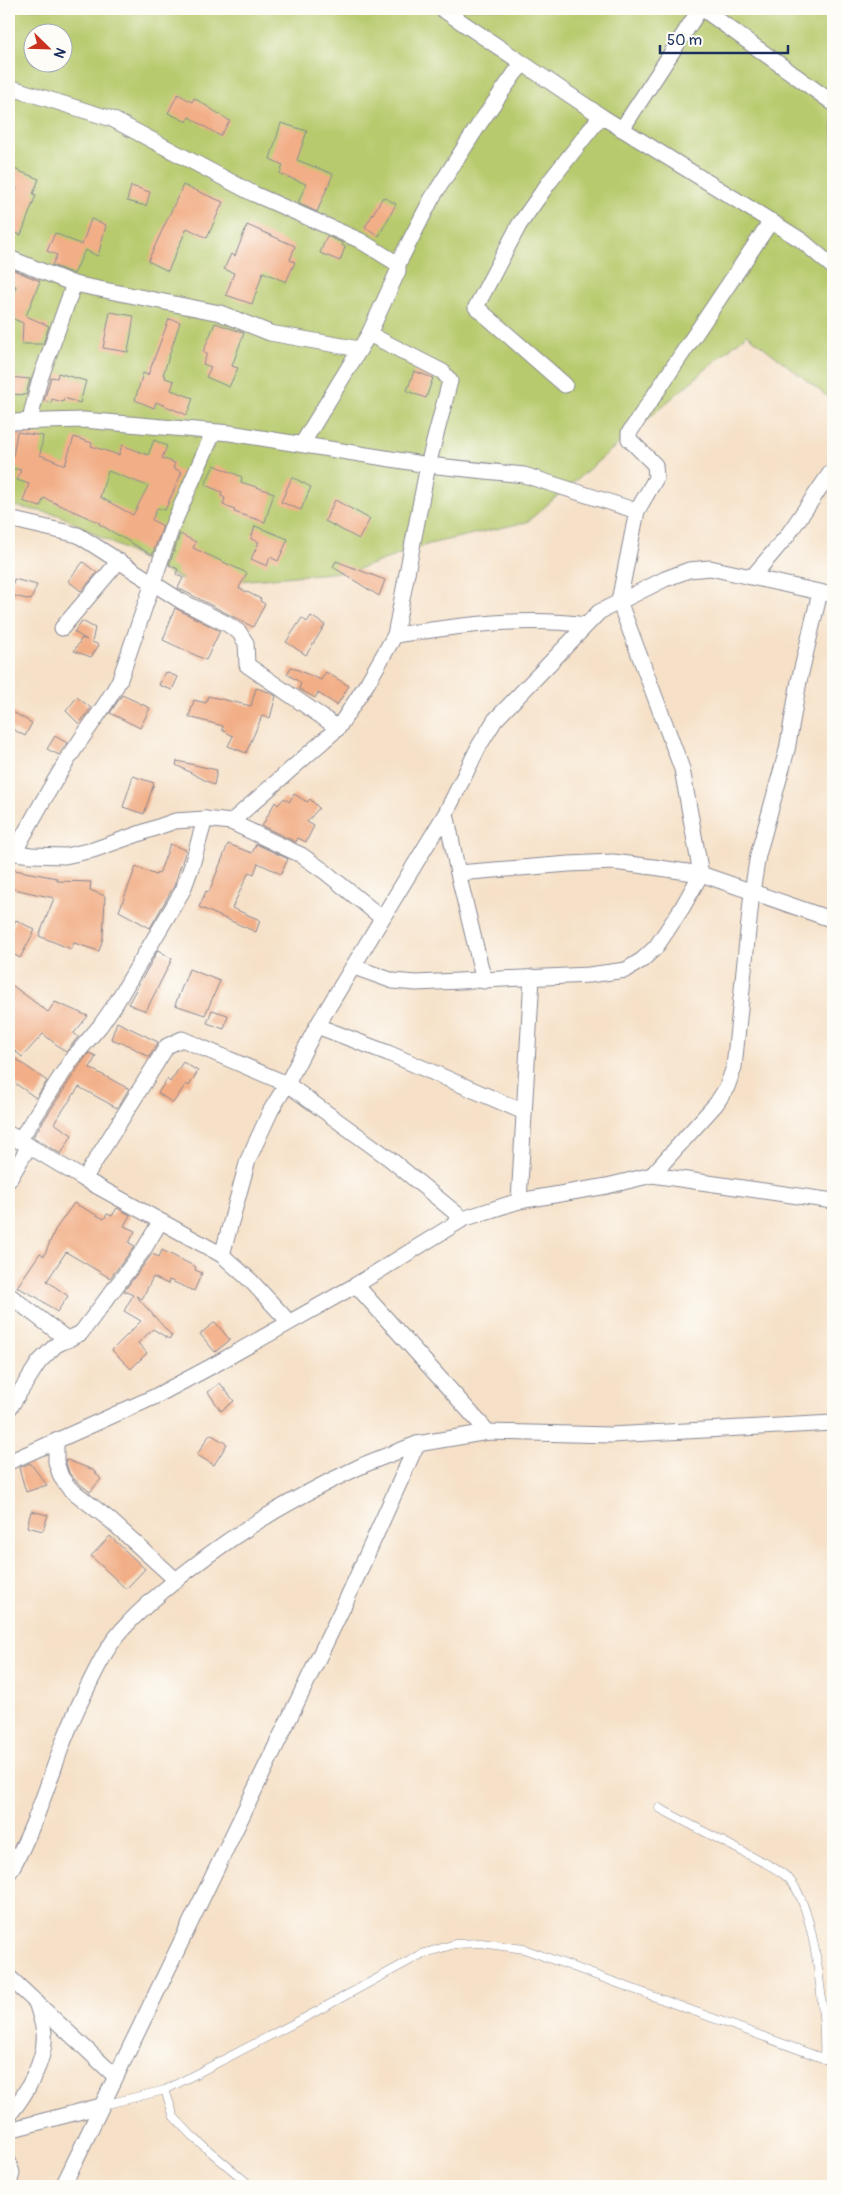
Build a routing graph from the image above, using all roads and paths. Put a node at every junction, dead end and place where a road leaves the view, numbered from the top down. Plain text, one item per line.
1 (442, 9) edge
2 (701, 9) edge
3 (523, 64) junction
4 (9, 87) edge
5 (833, 103) edge
6 (600, 116) junction
7 (622, 129) junction
8 (771, 221) junction
9 (9, 258) edge
10 (398, 264) junction
11 (833, 267) edge
12 (74, 284) junction
13 (369, 334) junction
14 (359, 349) junction
15 (565, 385) dead end
16 (30, 420) junction
17 (9, 422) edge
18 (214, 433) junction
19 (302, 444) junction
20 (428, 465) junction
21 (833, 470) edge
22 (637, 511) junction
23 (9, 519) edge
24 (119, 561) junction
25 (753, 576) junction
26 (154, 583) junction
27 (827, 593) edge
28 (619, 601) junction
29 (586, 625) junction
30 (62, 628) dead end
31 (395, 635) junction
32 (338, 728) junction
33 (446, 813) junction
34 (205, 819) junction
35 (231, 822) junction
36 (11, 852) edge
37 (458, 874) junction
38 (701, 874) junction
39 (752, 892) junction
40 (382, 918) junction
41 (833, 920) edge
42 (354, 967) junction
43 (532, 977) junction
44 (484, 980) junction
45 (317, 1026) junction
46 (287, 1084) junction
47 (524, 1112) junction
48 (19, 1140) edge
49 (652, 1176) junction
50 (84, 1179) junction
51 (9, 1180) edge
52 (519, 1200) junction
53 (833, 1201) edge
54 (463, 1219) junction
55 (160, 1222) junction
56 (222, 1255) junction
57 (356, 1285) junction
58 (9, 1295) edge
59 (289, 1322) junction
60 (68, 1340) junction
61 (9, 1410) edge
62 (833, 1423) edge
63 (488, 1432) junction
64 (56, 1442) junction
65 (417, 1444) junction
66 (9, 1462) edge
67 (176, 1580) junction
68 (659, 1808) dead end
69 (9, 1873) edge
70 (9, 1978) edge
71 (36, 2001) junction
72 (824, 2058) junction
73 (833, 2062) edge
74 (115, 2076) junction
75 (165, 2090) junction
76 (101, 2106) junction
77 (9, 2115) edge
78 (9, 2130) edge
79 (9, 2164) edge
80 (9, 2185) edge
81 (63, 2186) edge
82 (251, 2186) edge

1 - 3 street
2 - 5 street
2 - 7 street
3 - 6 street
3 - 10 street
4 - 10 street
6 - 7 street
6 - 15 street
7 - 8 street
8 - 11 street
8 - 22 street
9 - 12 street
10 - 13 street
12 - 14 street
12 - 16 street
13 - 14 street
13 - 20 street
14 - 19 street
16 - 17 street
16 - 18 street
18 - 19 street
18 - 26 street
19 - 20 street
20 - 22 street
20 - 31 street
21 - 25 street
22 - 28 street
23 - 24 street
24 - 26 street
24 - 30 street
25 - 27 street
25 - 28 street
26 - 32 street
26 - 36 street
27 - 39 street
28 - 29 street
28 - 38 street
29 - 31 street
29 - 33 street
31 - 32 street
32 - 35 street
33 - 37 street
33 - 40 street
34 - 35 street
34 - 36 street
34 - 48 street
35 - 40 street
37 - 38 street
37 - 44 street
38 - 39 street
38 - 43 street
39 - 41 street
39 - 49 street
40 - 42 street
42 - 44 street
42 - 45 street
43 - 44 street
43 - 47 street
45 - 46 street
45 - 47 street
46 - 50 street
46 - 54 street
46 - 56 street
47 - 52 street
48 - 50 street
48 - 51 street
49 - 52 street
49 - 53 street
50 - 55 street
52 - 54 street
54 - 57 street
55 - 56 street
55 - 60 street
56 - 59 street
57 - 59 street
57 - 63 street
58 - 60 street
59 - 64 street
60 - 61 street
62 - 63 street
63 - 65 street
64 - 66 street
64 - 67 street
65 - 67 street
65 - 74 street
67 - 69 street
68 - 72 lane
70 - 71 street
71 - 74 street
71 - 77 street
72 - 73 lane
72 - 75 lane
74 - 76 street
75 - 76 lane
75 - 82 lane
76 - 78 street
76 - 81 street
79 - 80 street

